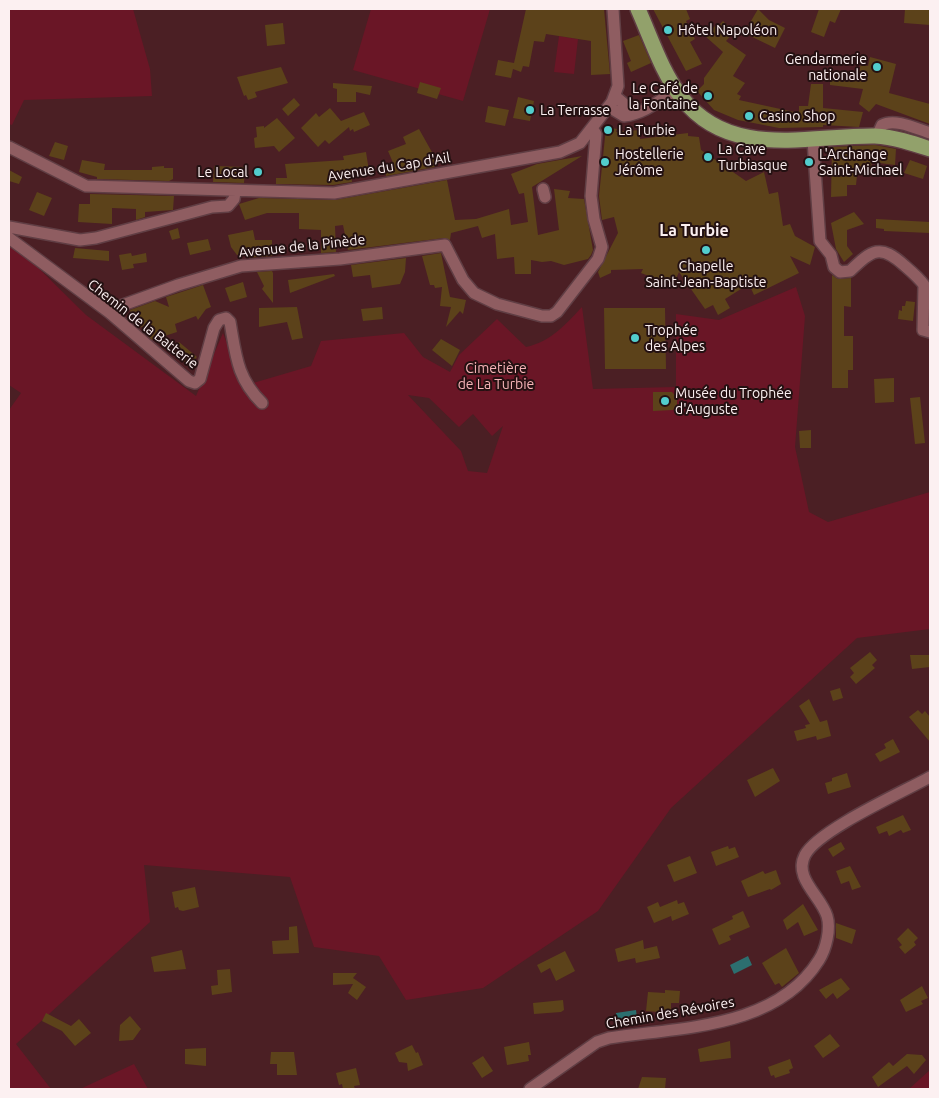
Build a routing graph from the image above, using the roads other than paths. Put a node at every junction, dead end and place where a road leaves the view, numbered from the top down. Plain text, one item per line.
1 (613, 9) edge
2 (638, 9) edge
3 (676, 90) junction
4 (616, 97) junction
5 (609, 107) junction
6 (640, 111) junction
7 (592, 128) junction
8 (930, 133) edge
9 (877, 136) junction
10 (812, 140) junction
11 (9, 147) edge
12 (930, 149) edge
13 (235, 192) junction
14 (9, 227) edge
15 (9, 238) edge
16 (110, 313) junction
17 (926, 328) edge
18 (262, 404) dead end
19 (930, 776) edge
20 (530, 1089) edge

1 - 4 street
2 - 3 main road
3 - 6 street
3 - 10 main road
4 - 5 street, Avenue du Cap d'Ail
4 - 6 street
5 - 6 street
5 - 7 street, Avenue du Cap d'Ail
7 - 13 street, Avenue du Cap d'Ail
7 - 16 street, Avenue de la Pinède
8 - 9 street
9 - 10 main road
9 - 12 main road
10 - 17 street
11 - 13 street, Avenue du Cap d'Ail
13 - 14 street
15 - 16 street, Chemin de la Batterie
16 - 18 street, Chemin de la Batterie
19 - 20 street, Chemin des Révoires

